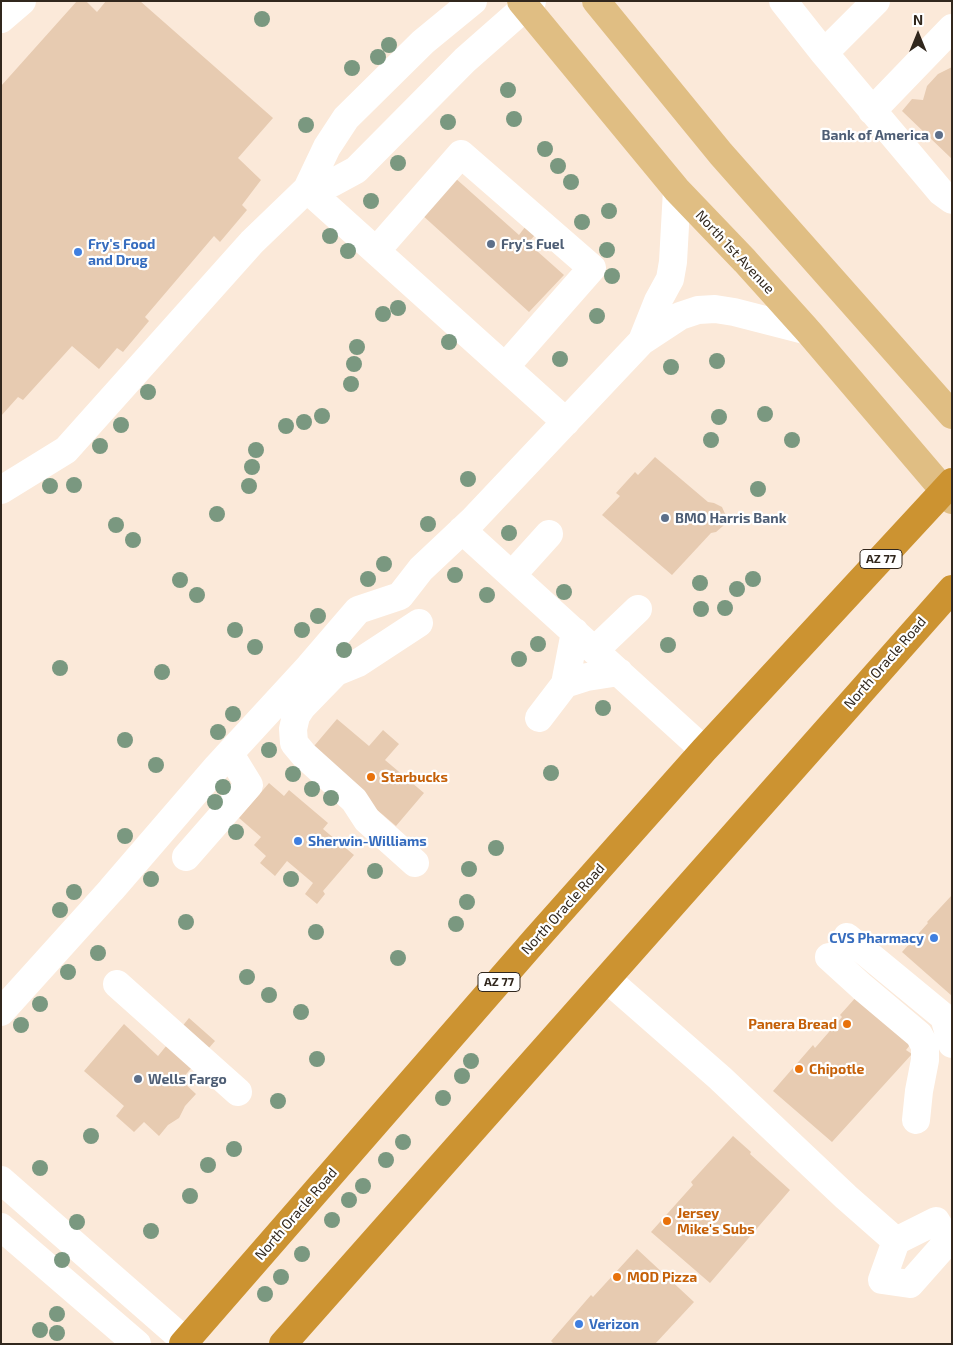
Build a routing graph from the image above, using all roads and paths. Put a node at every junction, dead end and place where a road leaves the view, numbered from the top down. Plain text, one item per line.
1 (22, 1) edge
2 (473, 1) edge
3 (596, 1) edge
4 (782, 1) edge
5 (876, 1) edge
6 (526, 3) edge
7 (1, 20) edge
8 (952, 28) edge
9 (824, 53) junction
10 (872, 111) junction
11 (307, 189) junction
12 (677, 190) junction
13 (952, 200) edge
14 (376, 251) junction
15 (808, 331) junction
16 (642, 341) junction
17 (505, 367) junction
18 (952, 415) edge
19 (566, 422) junction
20 (1, 490) edge
21 (949, 491) edge
22 (462, 530) junction
23 (549, 534) dead end
24 (512, 575) junction
25 (952, 589) edge
26 (638, 609) dead end
27 (419, 623) dead end
28 (575, 632) junction
29 (596, 650) junction
30 (619, 672) junction
31 (565, 684) junction
32 (539, 718) dead end
33 (704, 750) junction
34 (230, 754) junction
35 (186, 857) dead end
36 (415, 863) dead end
37 (847, 937) dead end
38 (829, 956) dead end
39 (607, 979) junction
40 (118, 984) dead end
41 (1, 1012) edge
42 (948, 1020) edge
43 (952, 1044) edge
44 (238, 1092) dead end
45 (916, 1120) dead end
46 (1, 1180) edge
47 (36, 1211) junction
48 (7, 1232) edge
49 (896, 1241) dead end
50 (185, 1343) edge
51 (137, 1344) edge
52 (283, 1344) edge

1 - 7 lane
2 - 11 lane
3 - 18 main road
4 - 9 lane
5 - 9 lane
6 - 11 lane
6 - 12 main road, North 1st Avenue
8 - 10 lane
9 - 10 lane
10 - 13 lane
11 - 14 lane
11 - 20 lane
12 - 15 main road, North 1st Avenue
12 - 16 lane
14 - 17 lane
14 - 17 lane
15 - 16 lane
15 - 21 main road, North 1st Avenue
16 - 19 lane
17 - 19 lane
19 - 22 lane
21 - 33 highway, North Oracle Road / AZ 77
22 - 24 lane
22 - 34 lane
23 - 24 lane
24 - 28 lane
25 - 39 highway, North Oracle Road
26 - 29 lane
27 - 36 lane
28 - 29 lane
28 - 31 lane
29 - 30 lane
30 - 31 lane
30 - 33 lane
31 - 32 lane
33 - 50 highway, North Oracle Road / AZ 77
34 - 35 lane
34 - 41 lane
37 - 42 lane
38 - 45 lane
39 - 49 lane
39 - 52 highway, North Oracle Road
40 - 44 lane
42 - 43 lane
46 - 47 lane
47 - 48 lane
47 - 50 lane
48 - 51 lane

